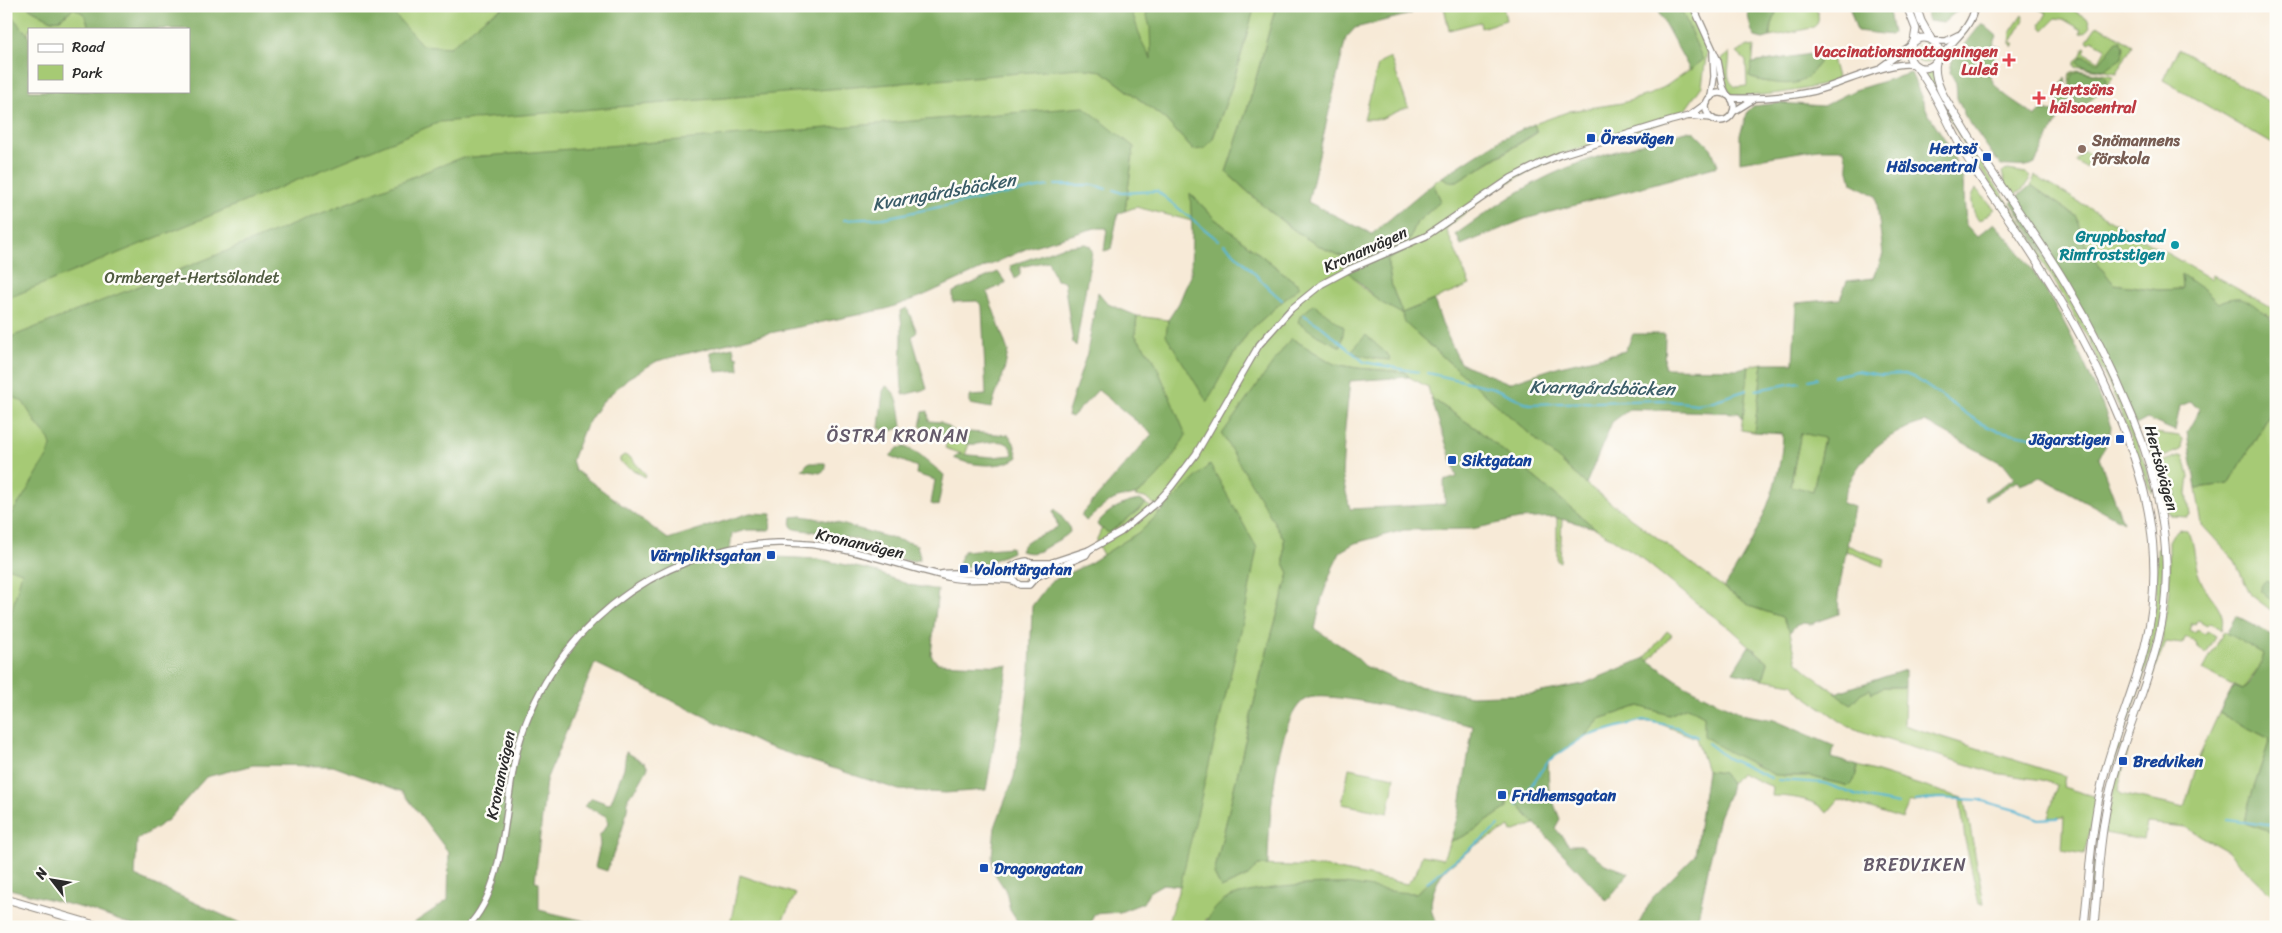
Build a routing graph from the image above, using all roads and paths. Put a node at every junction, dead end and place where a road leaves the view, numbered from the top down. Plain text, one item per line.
1 (1693, 6) edge
2 (1907, 6) edge
3 (1916, 6) edge
4 (1975, 6) edge
5 (1962, 33) junction
6 (1932, 40) junction
7 (1912, 44) junction
8 (1713, 51) junction
9 (1937, 61) junction
10 (1915, 66) junction
11 (1872, 72) junction
12 (1711, 97) junction
13 (1729, 97) junction
14 (1754, 98) junction
15 (1708, 103) junction
16 (1733, 112) junction
17 (1689, 116) junction
18 (1712, 118) junction
19 (1089, 550) junction
20 (1032, 563) junction
21 (1014, 567) junction
22 (939, 574) junction
23 (1036, 577) junction
24 (1014, 581) junction
25 (6, 899) edge
26 (102, 927) edge
27 (467, 927) edge
28 (2084, 927) edge
29 (2094, 927) edge

1 - 8 street
2 - 7 main road
3 - 6 main road
4 - 5 street
5 - 6 street
5 - 9 street
6 - 7 main road
6 - 9 main road
7 - 10 main road
7 - 11 street
8 - 12 street
8 - 13 street
9 - 10 main road
9 - 29 main road, Hertsövägen
10 - 11 street
10 - 28 main road, Hertsövägen
11 - 14 street
12 - 13 street
12 - 15 street
13 - 14 street
13 - 16 street
14 - 16 street
15 - 17 street, Kronanvägen
15 - 18 street
16 - 18 street
17 - 18 street, Kronanvägen
17 - 19 street, Kronanvägen
19 - 20 street, Kronanvägen
19 - 23 street, Kronanvägen
20 - 21 street
20 - 23 street
21 - 22 street, Kronanvägen
21 - 24 street
22 - 24 street, Kronanvägen
22 - 27 street, Kronanvägen
23 - 24 street
25 - 26 main road

